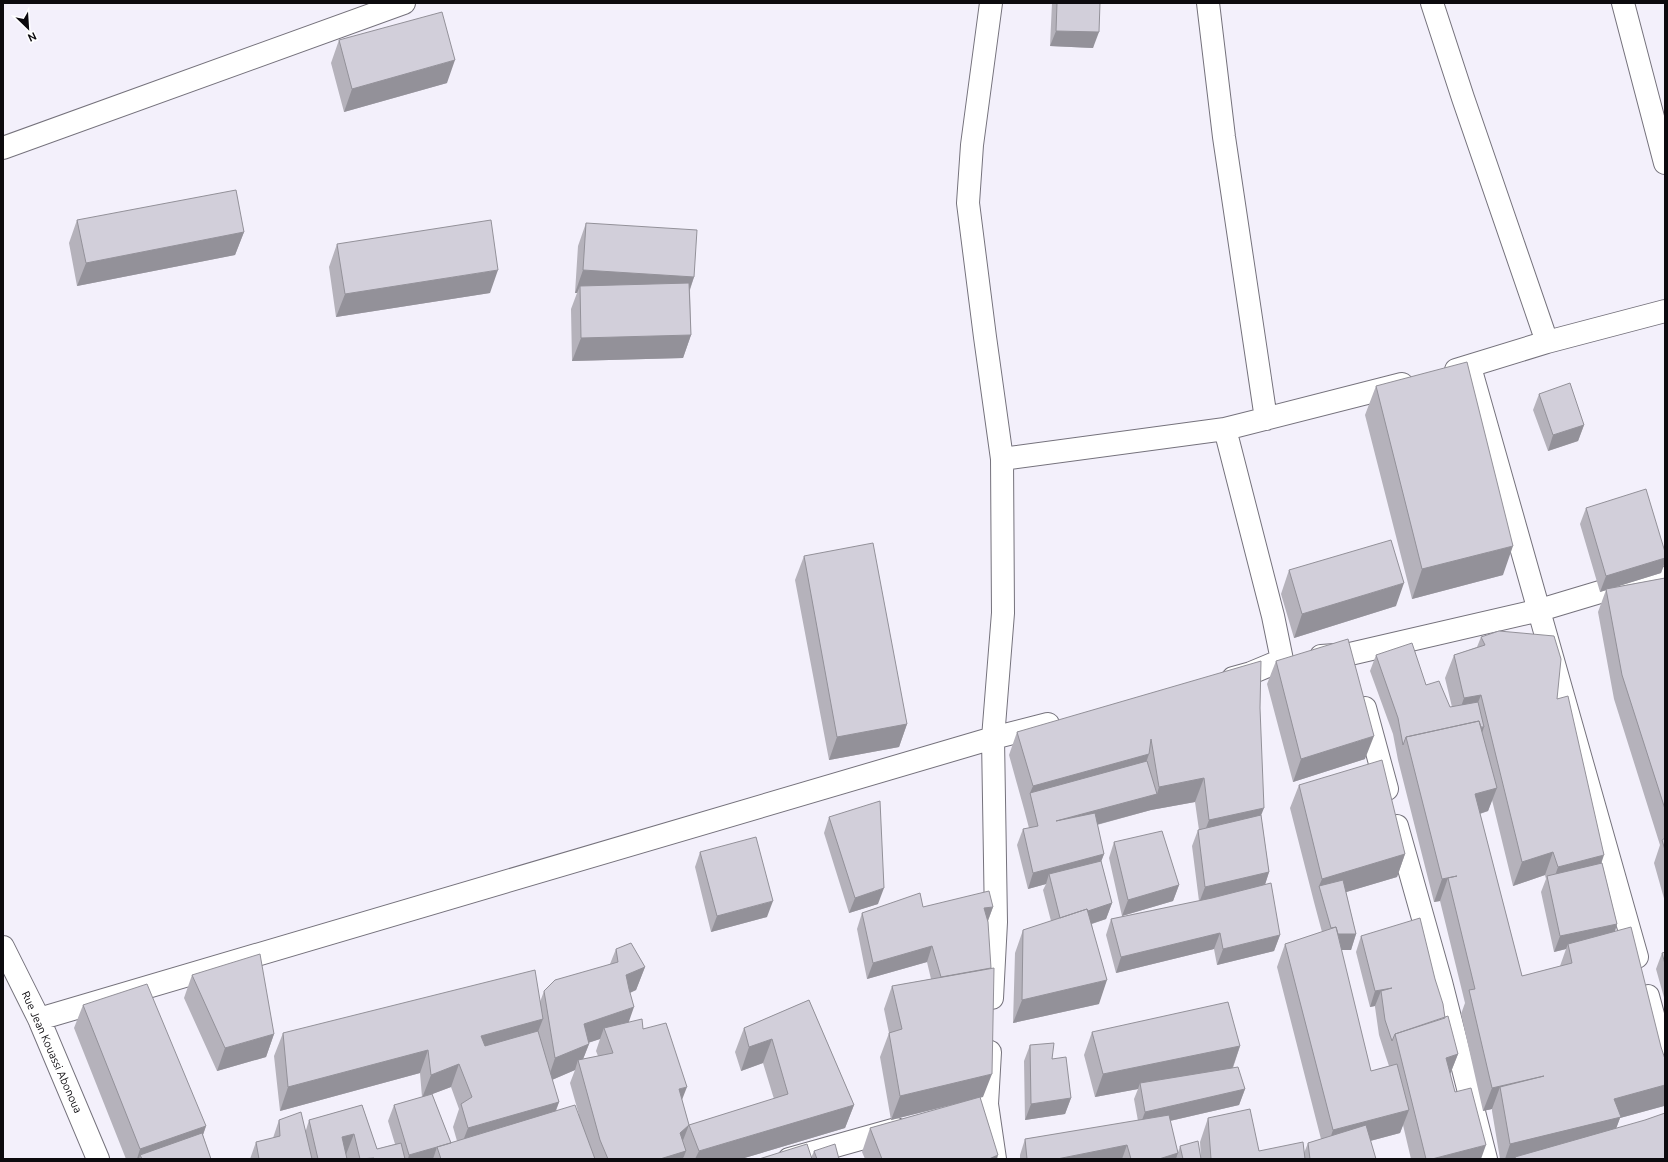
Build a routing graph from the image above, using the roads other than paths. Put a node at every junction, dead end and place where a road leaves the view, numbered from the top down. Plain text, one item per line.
1 (404, 3) edge
2 (991, 3) edge
3 (1208, 3) edge
4 (1432, 3) edge
5 (1623, 3) edge
6 (3, 148) edge
7 (1665, 163) edge
8 (1665, 312) edge
9 (1547, 342) junction
10 (1470, 367) junction
11 (1266, 420) junction
12 (1225, 429) junction
13 (1002, 459) junction
14 (1665, 578) edge
15 (1540, 610) junction
16 (1350, 654) junction
17 (1282, 660) junction
18 (1213, 682) edge
19 (1069, 718) edge
20 (994, 738) junction
21 (3, 947) edge
22 (40, 1019) junction
23 (1665, 1059) edge
24 (987, 1104) junction
25 (965, 1110) edge
26 (912, 1124) edge
27 (98, 1159) edge
28 (789, 1159) edge
29 (995, 1159) edge
30 (1486, 1159) edge

1 - 6 street
2 - 13 street
3 - 11 street
4 - 9 street
5 - 7 street
8 - 9 street
9 - 10 street
10 - 11 street
10 - 15 street
11 - 12 street
12 - 13 street
12 - 17 street
13 - 20 street
14 - 15 street
15 - 16 street
15 - 23 street
16 - 17 street
16 - 30 street
17 - 18 street
19 - 20 street
20 - 22 street
20 - 24 street
21 - 22 street, Rue Jean Kouassi Abonoua
22 - 27 street, Rue Jean Kouassi Abonoua
24 - 25 street
24 - 29 street
26 - 28 street

